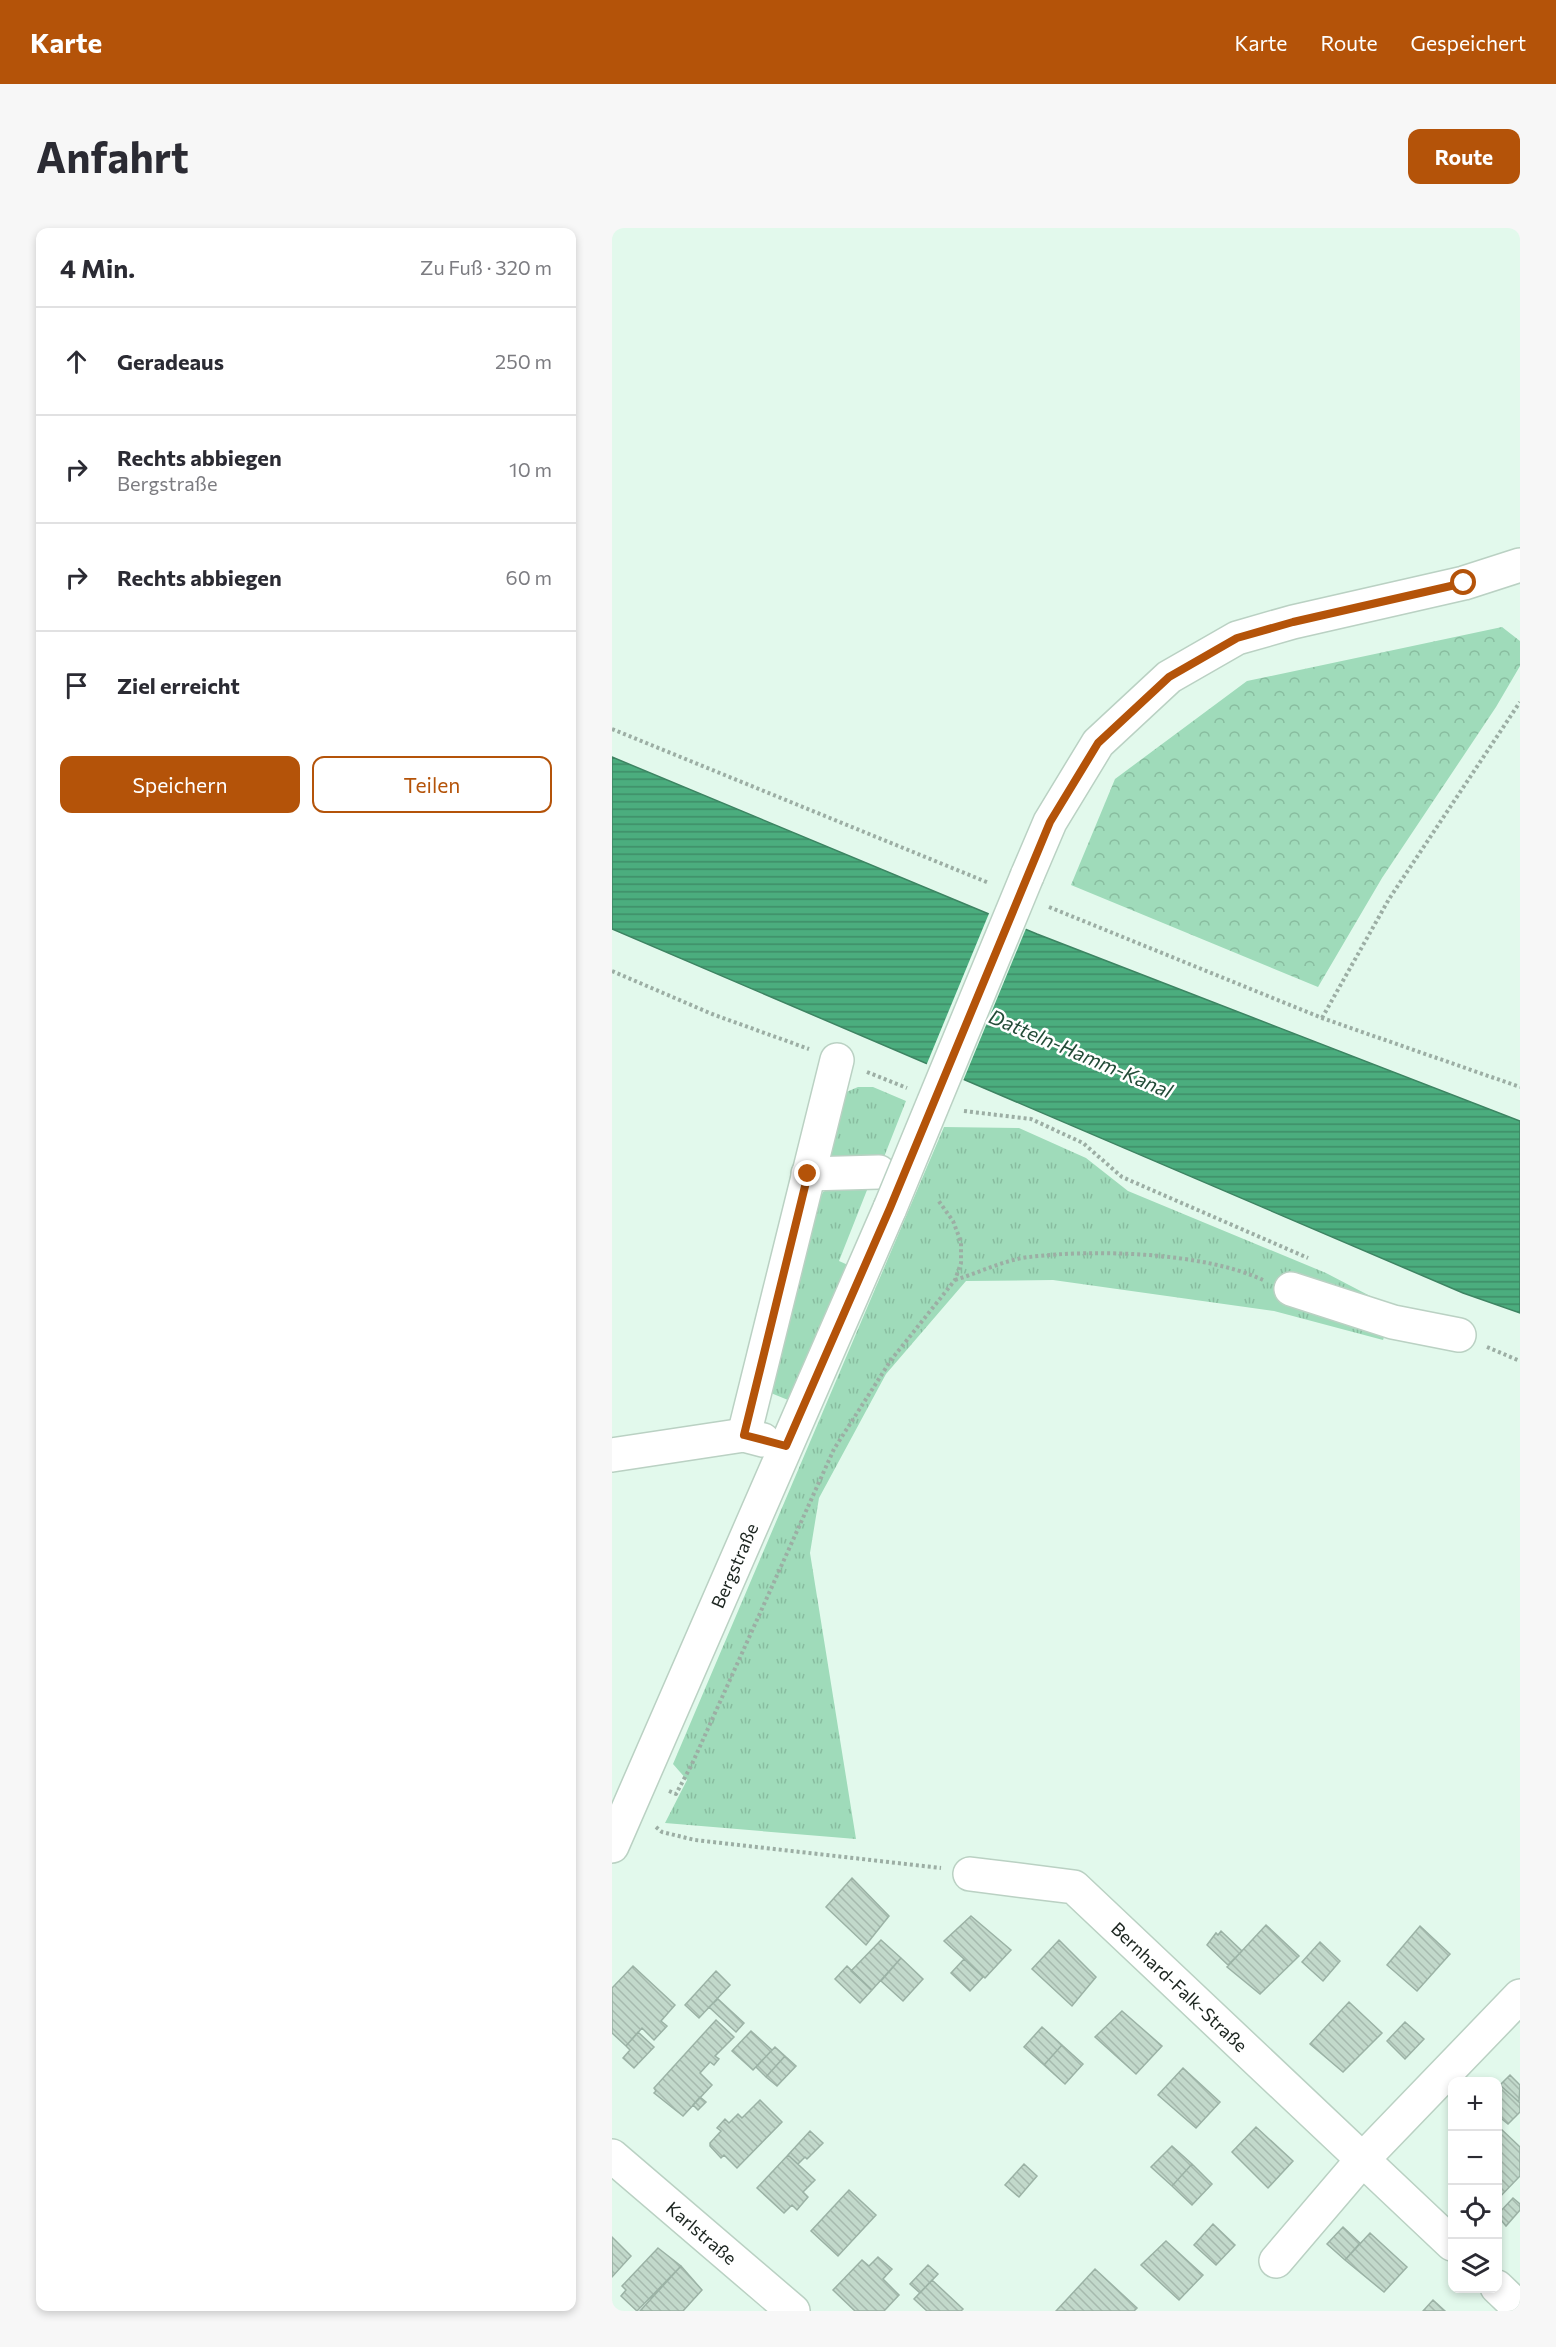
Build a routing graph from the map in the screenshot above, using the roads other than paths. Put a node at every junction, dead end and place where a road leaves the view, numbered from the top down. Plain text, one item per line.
1 (1520, 565) edge
2 (837, 1060) road end
3 (879, 1172) dead end
4 (808, 1174) junction
5 (1291, 1289) road end
6 (1459, 1335) dead end
7 (744, 1435) junction
8 (786, 1446) junction
9 (612, 1455) edge
10 (612, 1846) edge
11 (970, 1874) road end
12 (1520, 1996) edge
13 (612, 2156) edge
14 (1363, 2158) junction
15 (1448, 2240) edge
16 (1276, 2261) dead end
17 (1502, 2292) edge
18 (1520, 2308) edge
19 (793, 2311) edge

1 - 8 street, Bergstraße, bridge
2 - 4 street
3 - 4 street
4 - 7 street
5 - 6 street
7 - 8 street
7 - 9 street
8 - 10 street, Bergstraße
11 - 14 street, Bernhard-Falk-Straße
12 - 14 street
13 - 19 street, Karlstraße
14 - 15 street, Bernhard-Falk-Straße
14 - 16 street
17 - 18 street

